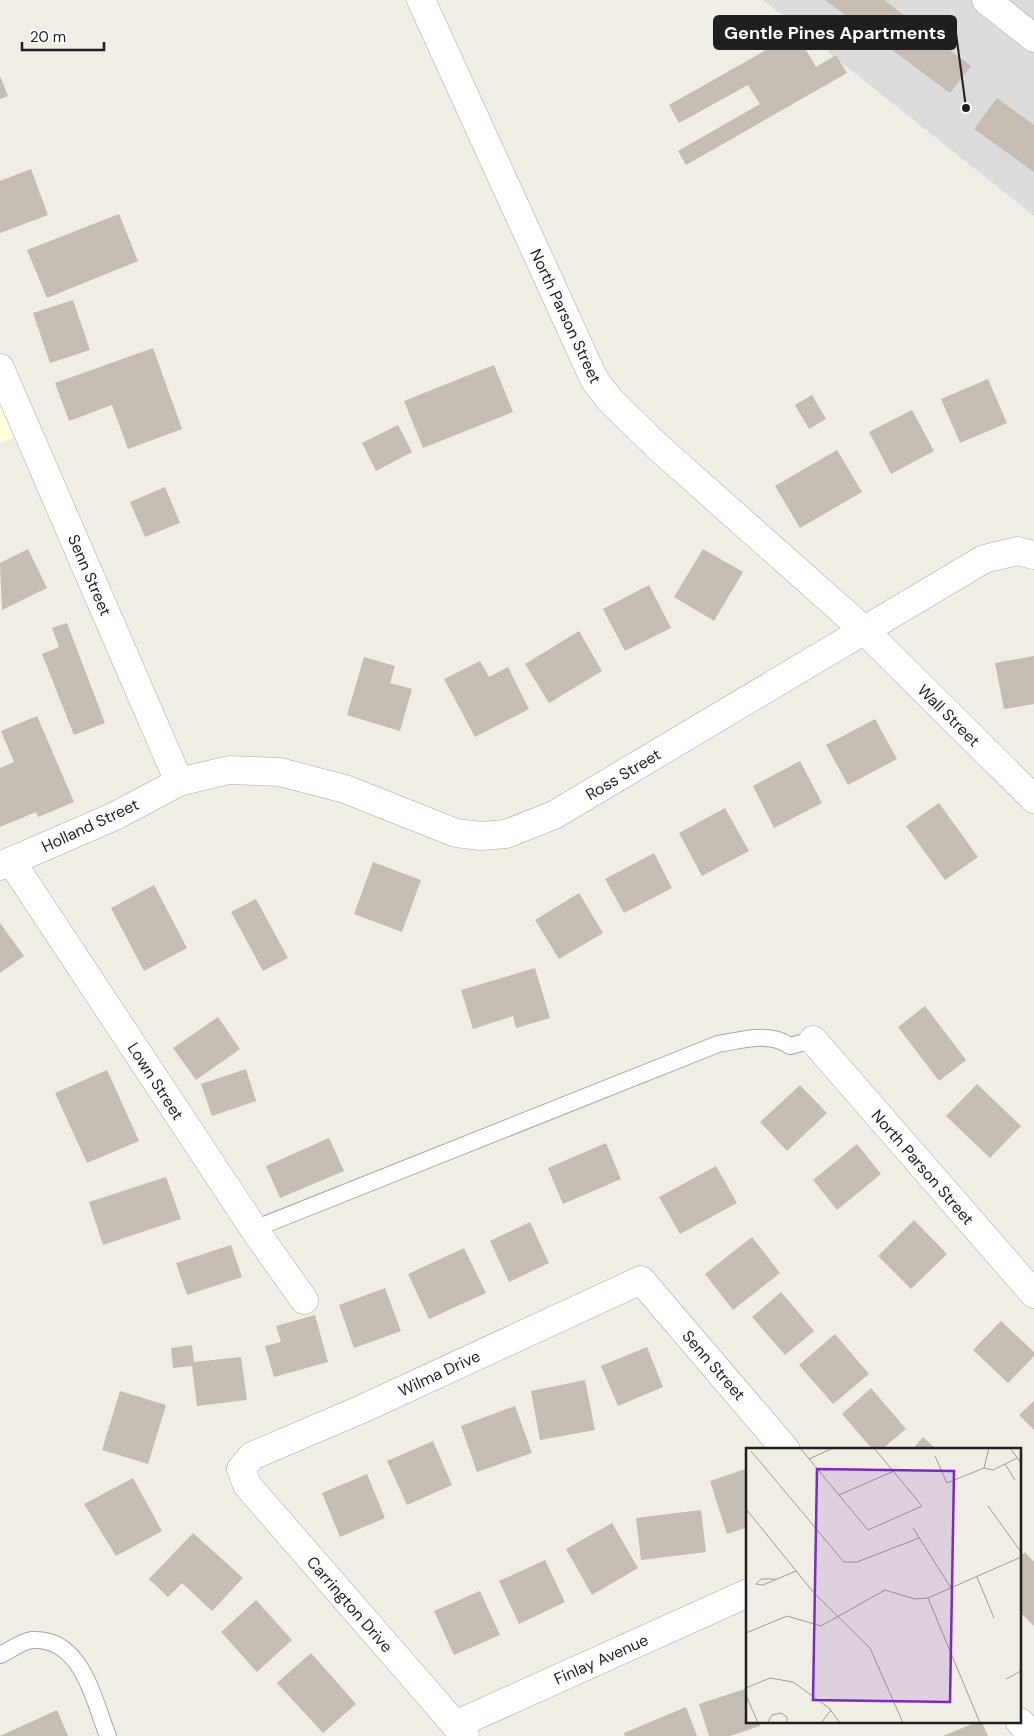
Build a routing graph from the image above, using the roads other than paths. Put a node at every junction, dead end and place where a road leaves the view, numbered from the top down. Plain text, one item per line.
1 (421, 0) edge
2 (986, 0) edge
3 (1034, 38) edge
4 (0, 368) edge
5 (1034, 555) edge
6 (864, 630) junction
7 (179, 782) junction
8 (1034, 800) edge
9 (5, 863) edge
10 (813, 1040) joint
11 (254, 1229) junction
12 (641, 1280) joint
13 (1034, 1294) edge
14 (304, 1300) dead end
15 (784, 1448) edge
16 (242, 1469) joint
17 (746, 1594) edge
18 (0, 1655) edge
19 (1022, 1724) edge
20 (460, 1731) edge
21 (108, 1736) edge
22 (1032, 1736) edge

1 - 6 street, North Parson Street
2 - 3 street
4 - 7 street, Senn Street
5 - 6 street, Ross Street
6 - 7 street, Ross Street
6 - 8 street, Wall Street
7 - 9 street, Holland Street
9 - 11 street, Lown Street
10 - 11 lane
10 - 13 street, North Parson Street
11 - 14 street, Lown Street
12 - 15 street, Senn Street
12 - 16 street, Wilma Drive
16 - 20 street, Carrington Drive
17 - 20 street, Finlay Avenue
18 - 21 lane
19 - 22 street

